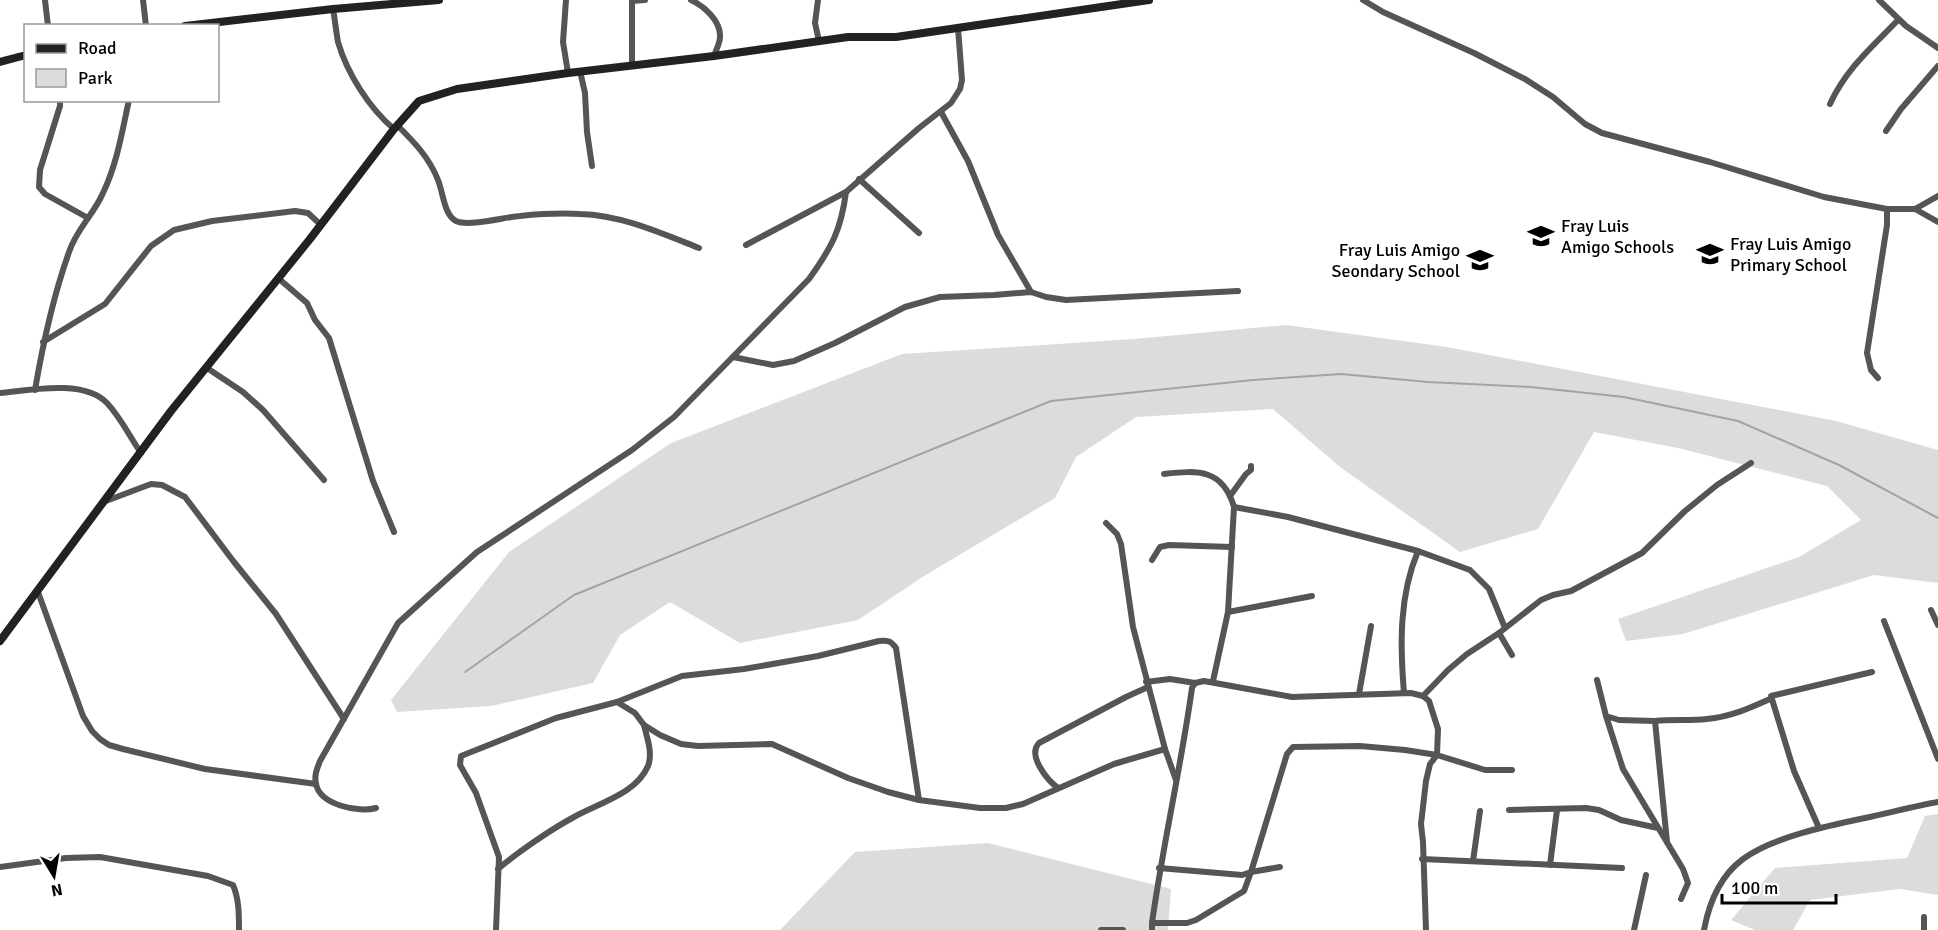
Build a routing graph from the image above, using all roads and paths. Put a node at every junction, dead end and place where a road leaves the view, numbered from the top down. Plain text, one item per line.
1 (45, 0) edge
2 (143, 0) edge
3 (439, 0) edge
4 (566, 0) edge
5 (645, 0) edge
6 (691, 0) edge
7 (818, 0) edge
8 (1149, 0) edge
9 (1363, 0) edge
10 (1879, 0) edge
11 (632, 1) edge
12 (333, 9) junction
13 (1898, 20) junction
14 (48, 24) edge
15 (146, 24) edge
16 (202, 24) edge
17 (958, 28) junction
18 (819, 41) junction
19 (1938, 48) edge
20 (24, 56) edge
21 (714, 56) junction
22 (0, 62) edge
23 (632, 66) junction
24 (1938, 66) edge
25 (580, 71) junction
26 (568, 73) junction
27 (60, 102) edge
28 (129, 102) edge
29 (1830, 104) dead end
30 (941, 112) junction
31 (395, 127) junction
32 (1886, 131) dead end
33 (592, 166) dead end
34 (859, 179) junction
35 (846, 192) junction
36 (1938, 196) edge
37 (1887, 209) junction
38 (1915, 209) junction
39 (88, 218) junction
40 (1938, 222) edge
41 (321, 225) junction
42 (919, 233) dead end
43 (746, 245) dead end
44 (699, 248) dead end
45 (278, 278) junction
46 (1238, 291) dead end
47 (1031, 292) junction
48 (43, 342) junction
49 (733, 357) junction
50 (207, 368) junction
51 (1878, 378) dead end
52 (35, 390) junction
53 (0, 393) edge
54 (142, 453) junction
55 (1751, 463) dead end
56 (1251, 466) dead end
57 (1164, 474) dead end
58 (324, 480) dead end
59 (1230, 496) junction
60 (106, 501) junction
61 (1234, 507) junction
62 (1106, 523) dead end
63 (394, 532) dead end
64 (1232, 547) junction
65 (1418, 551) junction
66 (1152, 560) dead end
67 (38, 592) junction
68 (1312, 596) dead end
69 (1931, 610) dead end
70 (1228, 612) junction
71 (1884, 621) dead end
72 (1371, 626) dead end
73 (1938, 626) edge
74 (1502, 631) junction
75 (0, 641) edge
76 (1512, 655) dead end
77 (1872, 672) dead end
78 (1213, 681) junction
79 (1597, 681) dead end
80 (1195, 683) junction
81 (1147, 685) junction
82 (1404, 693) junction
83 (1359, 694) junction
84 (1423, 696) junction
85 (1770, 699) junction
86 (617, 702) junction
87 (1605, 716) junction
88 (344, 719) junction
89 (1655, 720) junction
90 (644, 725) junction
91 (1165, 749) junction
92 (1437, 755) junction
93 (1938, 759) edge
94 (1512, 770) dead end
95 (1176, 780) junction
96 (316, 784) junction
97 (1058, 788) junction
98 (919, 800) junction
99 (1938, 802) edge
100 (376, 808) dead end
101 (1509, 810) dead end
102 (1557, 810) junction
103 (1480, 811) dead end
104 (1658, 828) junction
105 (1819, 828) junction
106 (1667, 842) junction
107 (1422, 859) junction
108 (1473, 861) junction
109 (1550, 865) junction
110 (0, 867) edge
111 (1280, 867) dead end
112 (1159, 868) junction
113 (1622, 868) dead end
114 (498, 869) junction
115 (1251, 872) junction
116 (1646, 875) dead end
117 (1681, 899) dead end
118 (1924, 916) dead end
119 (1187, 923) junction
120 (1152, 926) edge
121 (239, 930) edge
122 (496, 930) edge
123 (1101, 930) edge
124 (1123, 930) edge
125 (1194, 930) edge
126 (1426, 930) edge
127 (1634, 930) edge
128 (1704, 930) edge
129 (1924, 930) edge

1 - 14 street
2 - 15 street
3 - 12 street
4 - 26 street
5 - 11 street
6 - 21 street
7 - 18 street
8 - 17 street
9 - 37 street
10 - 13 street
11 - 23 street
12 - 16 street
12 - 31 street
13 - 19 street
13 - 29 street
17 - 18 street
17 - 30 street
18 - 21 street
20 - 22 street
21 - 23 street
23 - 25 street
24 - 32 street
25 - 26 street
25 - 33 street
26 - 31 street
27 - 39 street
28 - 39 street
30 - 34 street
30 - 47 street
31 - 41 street
31 - 44 street
34 - 35 street
34 - 42 street
35 - 43 street
35 - 49 street
36 - 38 street
37 - 38 street
37 - 51 street
38 - 40 street
39 - 48 street
41 - 45 street
41 - 48 street
45 - 50 street
45 - 63 street
46 - 47 street
47 - 49 street
48 - 52 street
49 - 88 street
50 - 54 street
50 - 58 street
52 - 53 street
52 - 54 street
54 - 60 street
55 - 74 street
56 - 59 street
57 - 59 street
59 - 61 street
60 - 67 street
60 - 88 street
61 - 64 street
61 - 65 street
62 - 81 street
64 - 66 street
64 - 70 street
65 - 74 street
65 - 82 street
67 - 75 street
67 - 96 street
68 - 70 street
69 - 73 street
70 - 78 street
71 - 93 street
72 - 83 street
74 - 76 street
74 - 84 street
77 - 85 street
78 - 80 street
78 - 83 street
79 - 87 street
80 - 81 street
80 - 95 street
81 - 91 street
81 - 97 street
82 - 83 street
82 - 84 street
84 - 92 street
85 - 89 street
85 - 105 street
86 - 90 street
86 - 98 street
86 - 114 street
87 - 89 street
87 - 104 street
88 - 96 street
89 - 106 street
90 - 98 street
90 - 114 street
91 - 95 street
91 - 97 street
92 - 94 street
92 - 107 street
92 - 115 street
95 - 112 street
96 - 100 street
97 - 98 street
99 - 105 street
101 - 102 street
102 - 104 street
102 - 109 street
103 - 108 street
104 - 106 street
105 - 128 street
106 - 117 street
107 - 108 street
107 - 126 street
108 - 109 street
109 - 113 street
110 - 121 street
111 - 115 street
112 - 115 street
112 - 120 street
114 - 122 street
115 - 119 street
116 - 127 street
118 - 129 street
119 - 120 street
119 - 125 street
123 - 124 street

